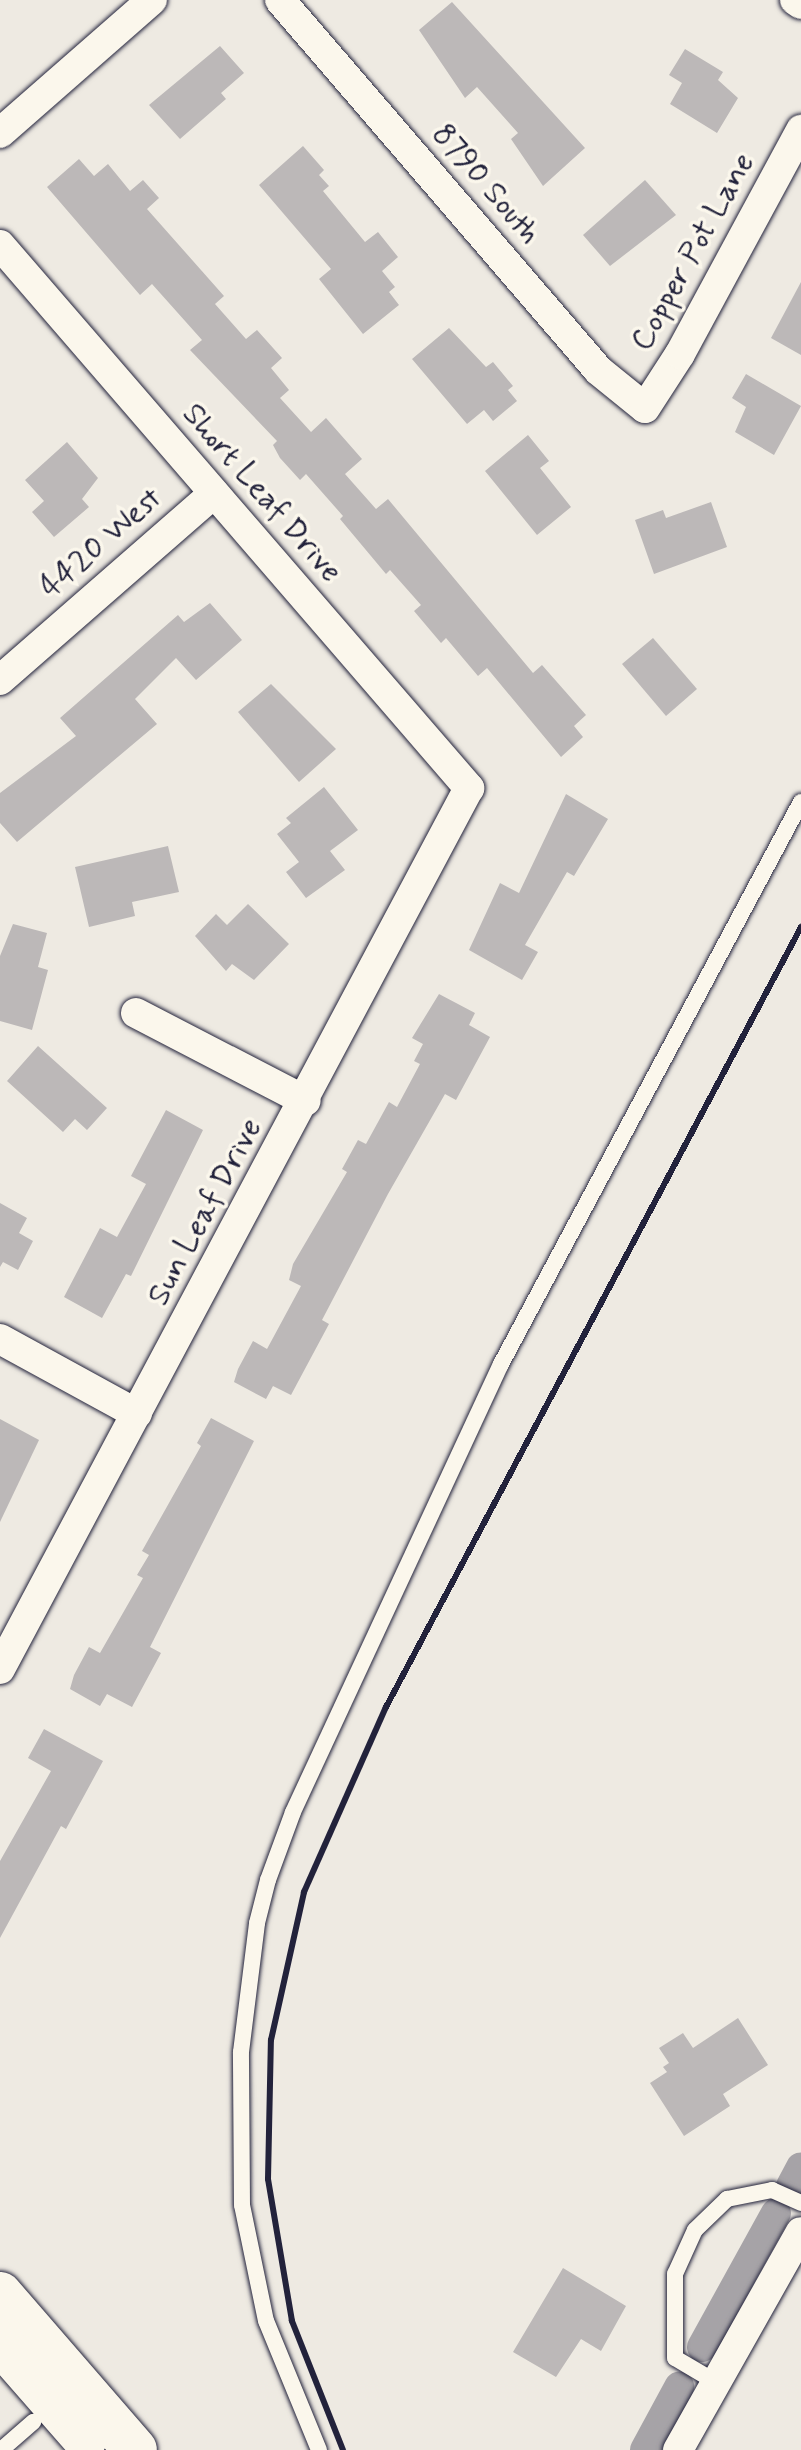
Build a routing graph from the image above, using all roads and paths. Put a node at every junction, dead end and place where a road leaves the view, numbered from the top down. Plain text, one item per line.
1 (152, 0) edge
2 (280, 0) edge
3 (795, 0) edge
4 (801, 4) edge
5 (801, 130) edge
6 (0, 133) edge
7 (0, 245) edge
8 (645, 408) joint
9 (214, 493) junction
10 (0, 680) edge
11 (469, 788) joint
12 (801, 802) edge
13 (136, 1013) dead end
14 (306, 1101) junction
15 (0, 1339) edge
16 (137, 1414) junction
17 (0, 1669) edge
18 (801, 2203) edge
19 (796, 2251) edge
20 (0, 2294) edge
21 (0, 2342) edge
22 (714, 2381) junction
23 (0, 2384) edge
24 (31, 2441) edge
25 (95, 2450) edge
26 (135, 2450) edge
27 (319, 2450) edge
28 (678, 2450) edge

1 - 6 street
2 - 8 street, 8790 South
3 - 4 street
5 - 8 street, Copper Pot Lane
7 - 9 street, Short Leaf Drive
9 - 10 street, 4420 West
9 - 11 street, Short Leaf Drive
11 - 14 street, Sun Leaf Drive
12 - 27 lane
13 - 14 street
14 - 16 street, Sun Leaf Drive
15 - 16 street
16 - 17 street, Sun Leaf Drive
18 - 22 lane
19 - 22 street
20 - 26 main road
21 - 25 main road
22 - 28 street
23 - 24 main road

